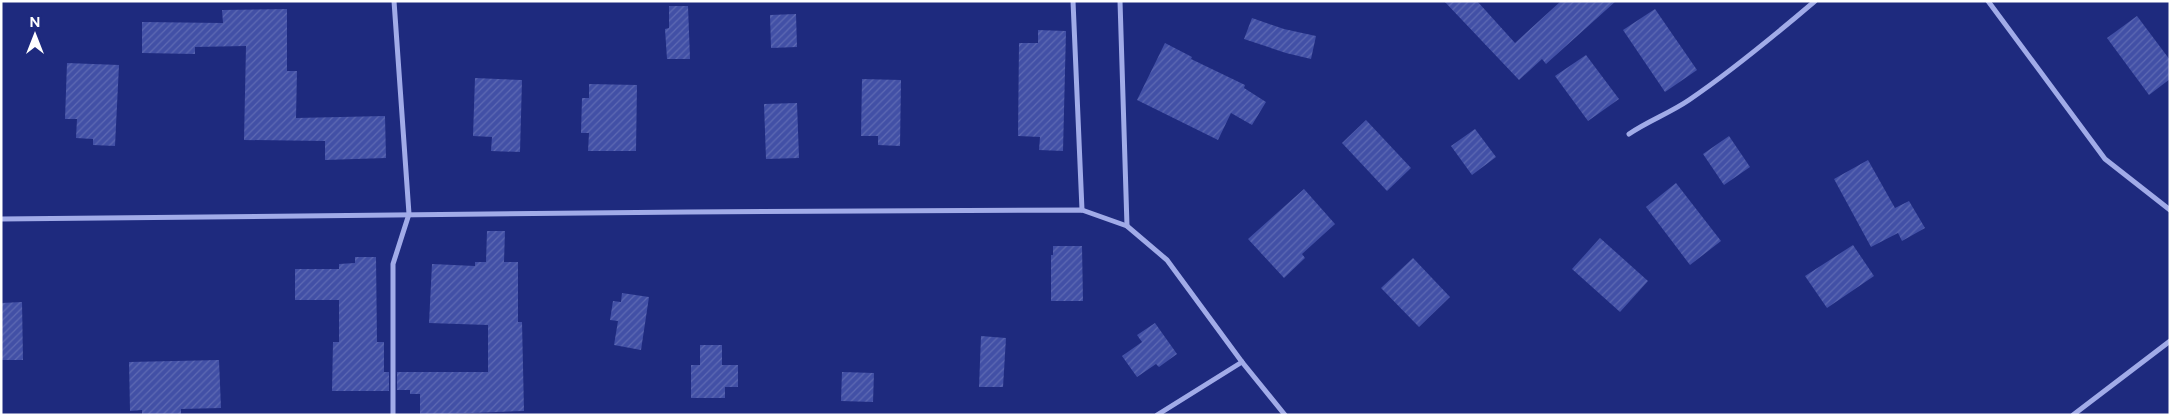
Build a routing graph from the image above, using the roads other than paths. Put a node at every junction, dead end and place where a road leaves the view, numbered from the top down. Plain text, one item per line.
1 (394, 1) edge
2 (1074, 1) edge
3 (1120, 1) edge
4 (1815, 1) edge
5 (1988, 1) edge
6 (1629, 134) dead end
7 (1082, 210) junction
8 (2170, 210) edge
9 (409, 214) junction
10 (1, 219) edge
11 (1127, 226) junction
12 (2170, 341) edge
13 (1242, 362) junction
14 (393, 415) edge
15 (1157, 415) edge
16 (1285, 415) edge
17 (2073, 415) edge

1 - 9 street
2 - 7 street
3 - 11 street
4 - 6 street
5 - 8 street
7 - 9 street
7 - 11 street
9 - 10 street
9 - 14 street
11 - 13 street
12 - 17 street
13 - 15 street
13 - 16 street

